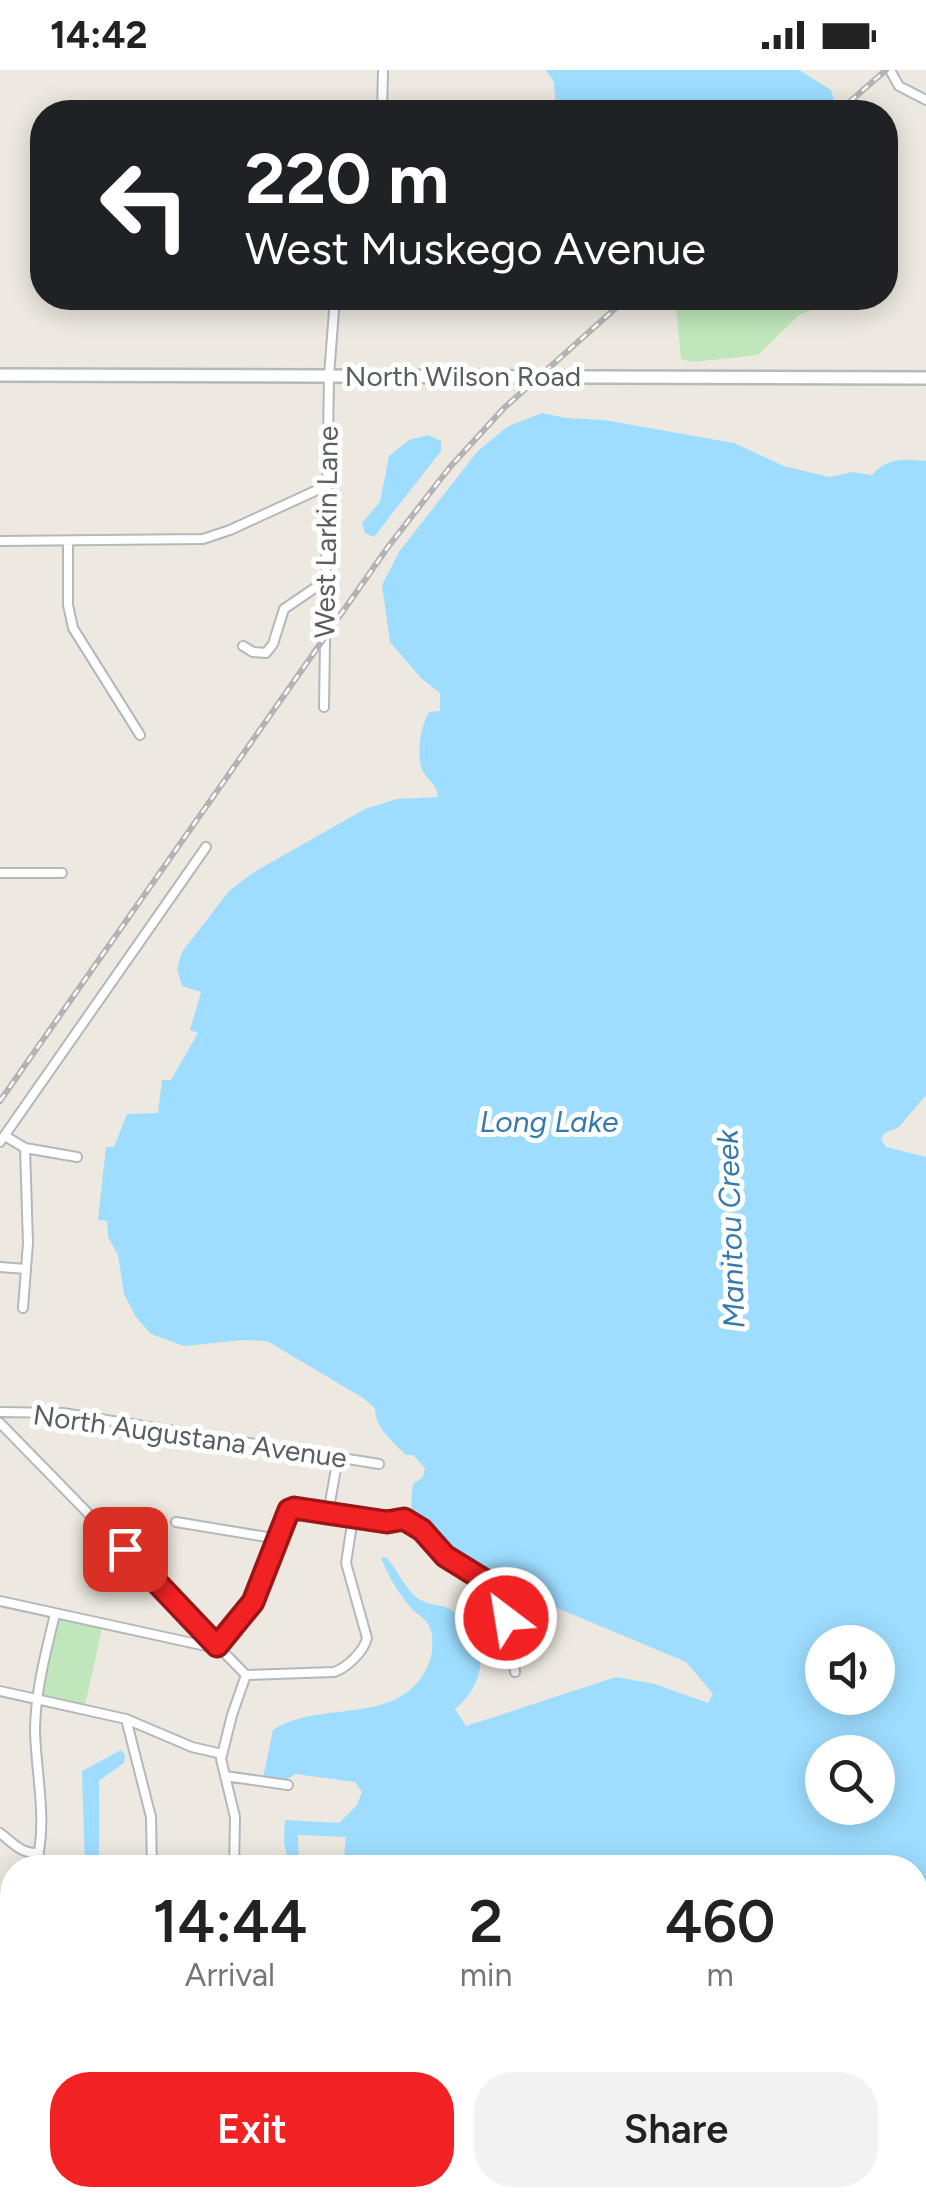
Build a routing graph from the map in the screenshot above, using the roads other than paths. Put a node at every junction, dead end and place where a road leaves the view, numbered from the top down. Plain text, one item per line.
1 (382, 70) edge
2 (890, 70) edge
3 (382, 100) edge
4 (926, 100) edge
5 (334, 310) edge
6 (328, 375) junction
7 (0, 376) edge
8 (926, 378) edge
9 (326, 486) junction
10 (68, 540) junction
11 (0, 541) edge
12 (325, 581) junction
13 (242, 646) dead end
14 (324, 707) dead end
15 (140, 735) dead end
16 (206, 847) dead end
17 (0, 872) edge
18 (62, 873) dead end
19 (2, 1139) edge
20 (25, 1148) junction
21 (78, 1157) dead end
22 (0, 1268) edge
23 (26, 1269) junction
24 (23, 1308) dead end
25 (0, 1412) edge
26 (0, 1423) edge
27 (338, 1456) junction
28 (379, 1464) dead end
29 (328, 1514) junction
30 (353, 1518) junction
31 (176, 1522) dead end
32 (278, 1538) junction
33 (0, 1601) edge
34 (56, 1614) junction
35 (217, 1646) junction
36 (515, 1672) dead end
37 (246, 1675) junction
38 (0, 1691) edge
39 (36, 1700) junction
40 (126, 1719) junction
41 (222, 1754) junction
42 (225, 1776) junction
43 (288, 1785) dead end
44 (0, 1833) edge
45 (38, 1853) joint
46 (152, 1855) edge
47 (234, 1855) edge

1 - 3 street
2 - 4 street
5 - 6 street, West Larkin Lane
6 - 7 street, North Wilson Road
6 - 8 street, North Wilson Road
6 - 9 street, West Larkin Lane
9 - 10 street
9 - 12 street, West Larkin Lane
10 - 11 street
10 - 15 street
12 - 13 street
12 - 14 street, West Larkin Lane
16 - 19 street
17 - 18 street
19 - 20 street
20 - 21 street
20 - 23 street
22 - 23 street
23 - 24 street
25 - 27 street, North Augustana Avenue
26 - 35 street
27 - 28 street, North Augustana Avenue
27 - 29 street
29 - 30 street
29 - 32 street
30 - 36 street
30 - 37 street
31 - 32 street
32 - 35 street
33 - 34 street
34 - 35 street
34 - 39 street
35 - 37 street
37 - 41 street
38 - 39 street
39 - 40 street
39 - 45 street
40 - 41 street
40 - 46 street
41 - 42 street
42 - 43 street
42 - 47 street
44 - 45 street

